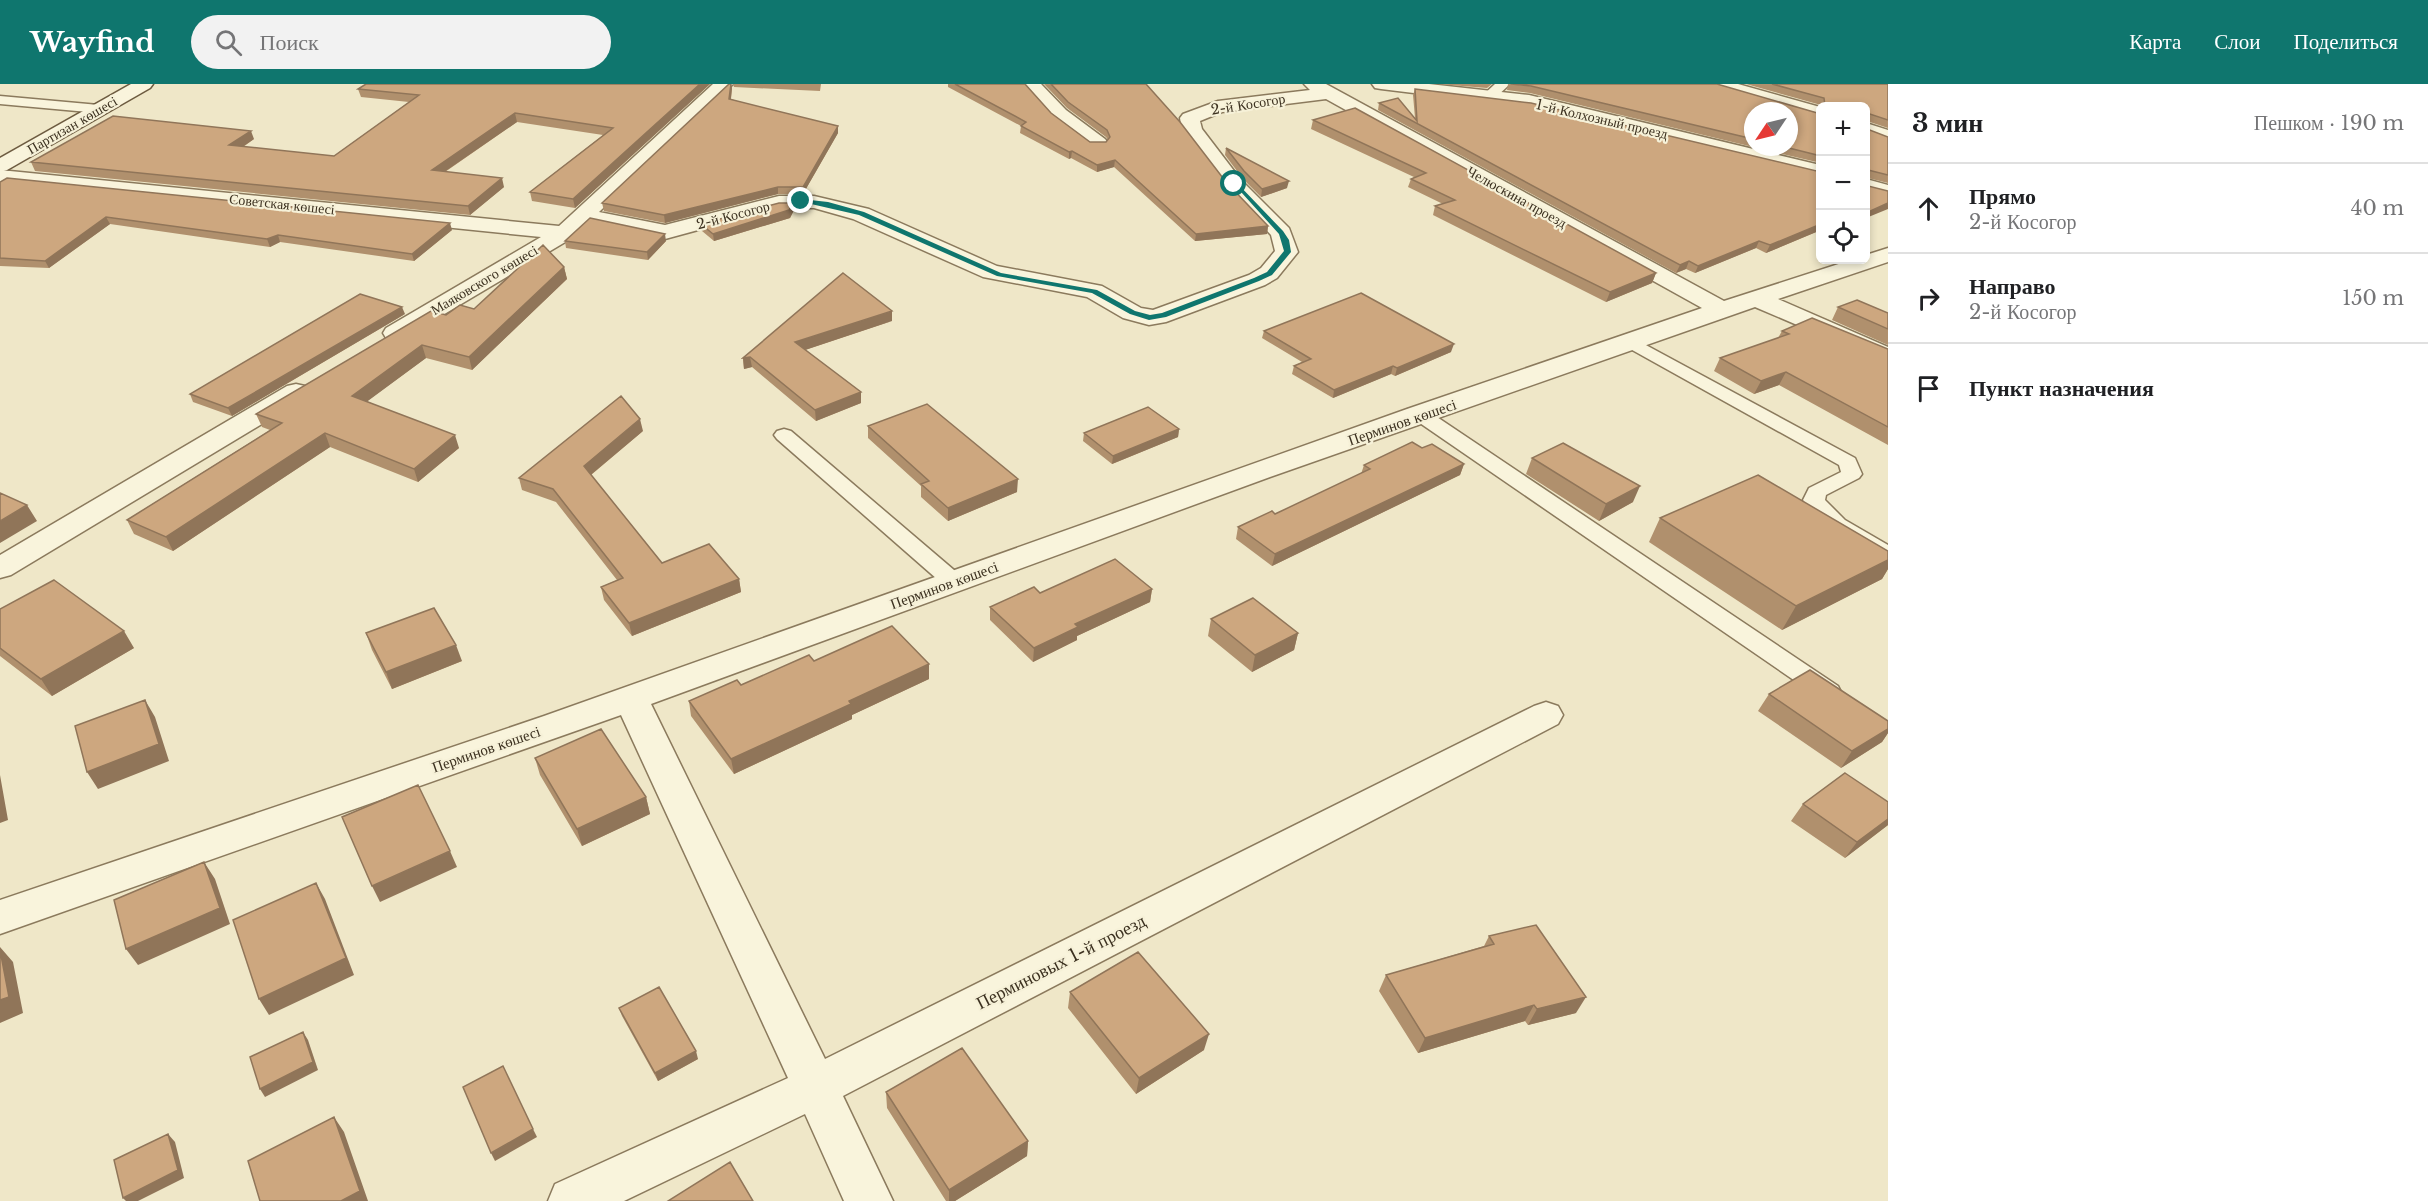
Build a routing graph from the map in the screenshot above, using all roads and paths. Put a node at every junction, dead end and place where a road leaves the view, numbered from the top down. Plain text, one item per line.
1 (144, 84) edge
2 (724, 84) edge
3 (1031, 84) edge
4 (1381, 84) edge
5 (1718, 84) edge
6 (1321, 89) edge
7 (1496, 90) edge
8 (0, 100) edge
9 (99, 109) junction
10 (1816, 112) edge
11 (1870, 130) edge
12 (1888, 137) edge
13 (1098, 143) edge
14 (0, 165) edge
15 (1816, 170) edge
16 (0, 176) edge
17 (1870, 186) edge
18 (1888, 192) edge
19 (584, 215) junction
20 (564, 233) junction
21 (1888, 255) edge
22 (1756, 298) junction
23 (1721, 309) junction
24 (380, 342) edge
25 (1631, 342) junction
26 (1888, 356) edge
27 (318, 379) edge
28 (1421, 416) junction
29 (784, 435) dead end
30 (1888, 554) edge
31 (0, 568) edge
32 (952, 581) junction
33 (631, 698) junction
34 (1849, 705) edge
35 (1546, 715) dead end
36 (0, 917) edge
37 (815, 1087) junction
38 (572, 1201) edge
39 (869, 1201) edge

1 - 9 street, Партизан көшесі
2 - 19 street, Маяковского көшесі
3 - 13 street
4 - 7 street, 1-й Колхозный проезд
5 - 10 street
6 - 19 street, 2-й Косогор
6 - 23 street, Челюскина проезд
7 - 15 street, 1-й Колхозный проезд
8 - 9 lane
9 - 14 street, Партизан көшесі
11 - 12 street
16 - 20 street, Советская көшесі
17 - 18 street
19 - 20 street, Маяковского көшесі
20 - 24 street, Маяковского көшесі
21 - 22 street, Перминов көшесі
22 - 23 street, Перминов көшесі
22 - 26 street
23 - 25 street, Перминов көшесі
25 - 28 street, Перминов көшесі
25 - 30 lane
27 - 31 street
28 - 32 street, Перминов көшесі
28 - 34 lane
29 - 32 lane
32 - 33 street, Перминов көшесі
33 - 36 street, Перминов көшесі
33 - 37 street
35 - 37 street, Перминовых 1-й проезд
37 - 38 street, Перминовых 1-й проезд
37 - 39 street

